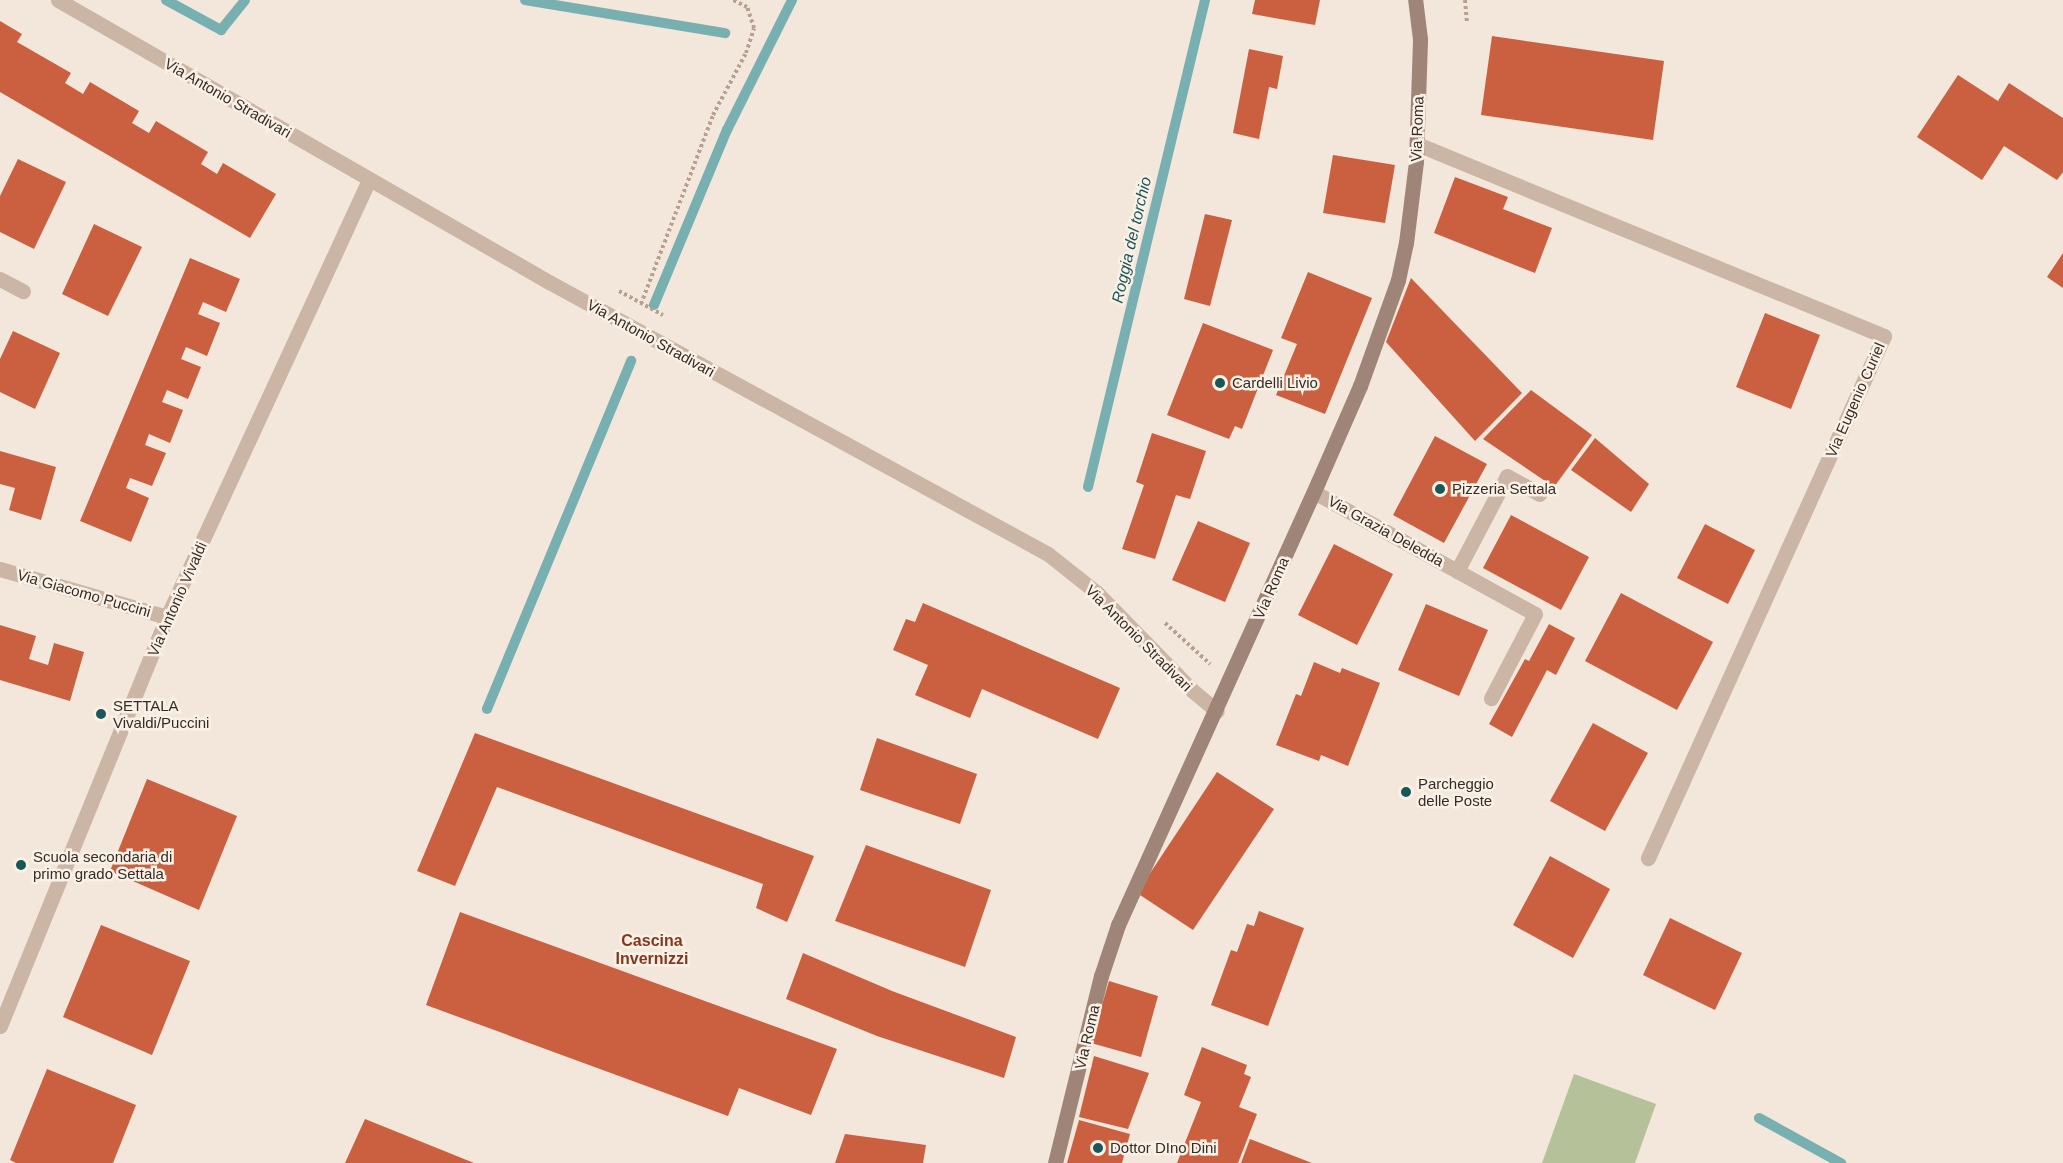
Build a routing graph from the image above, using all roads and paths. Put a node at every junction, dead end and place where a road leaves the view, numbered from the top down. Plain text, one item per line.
1 (58, 0) edge
2 (733, 0) edge
3 (1415, 0) edge
4 (1465, 0) edge
5 (1467, 22) dead end
6 (1417, 144) junction
7 (369, 179) junction
8 (0, 279) edge
9 (23, 291) dead end
10 (619, 291) dead end
11 (673, 321) dead end
12 (632, 327) junction
13 (1314, 492) junction
14 (1539, 494) dead end
15 (0, 569) edge
16 (1457, 570) junction
17 (167, 617) junction
18 (1158, 617) dead end
19 (1216, 670) dead end
20 (1491, 698) dead end
21 (1216, 711) junction
22 (1648, 858) dead end
23 (0, 1026) edge
24 (1055, 1163) edge

1 - 7 street, Via Antonio Stradivari
2 - 12 path
3 - 6 street, Via Roma
4 - 5 path
6 - 13 street, Via Roma
6 - 22 street, Via Eugenio Curiel
7 - 12 street, Via Antonio Stradivari
7 - 17 street, Via Antonio Vivaldi
8 - 9 street
10 - 11 path, bridge
12 - 21 street, Via Antonio Stradivari
13 - 16 street, Via Grazia Deledda
13 - 21 street, Via Roma
14 - 16 street, Via Grazia Deledda
15 - 17 street, Via Giacomo Puccini
16 - 20 street, Via Grazia Deledda
17 - 23 street, Via Antonio Vivaldi
18 - 19 path
21 - 24 street, Via Roma

